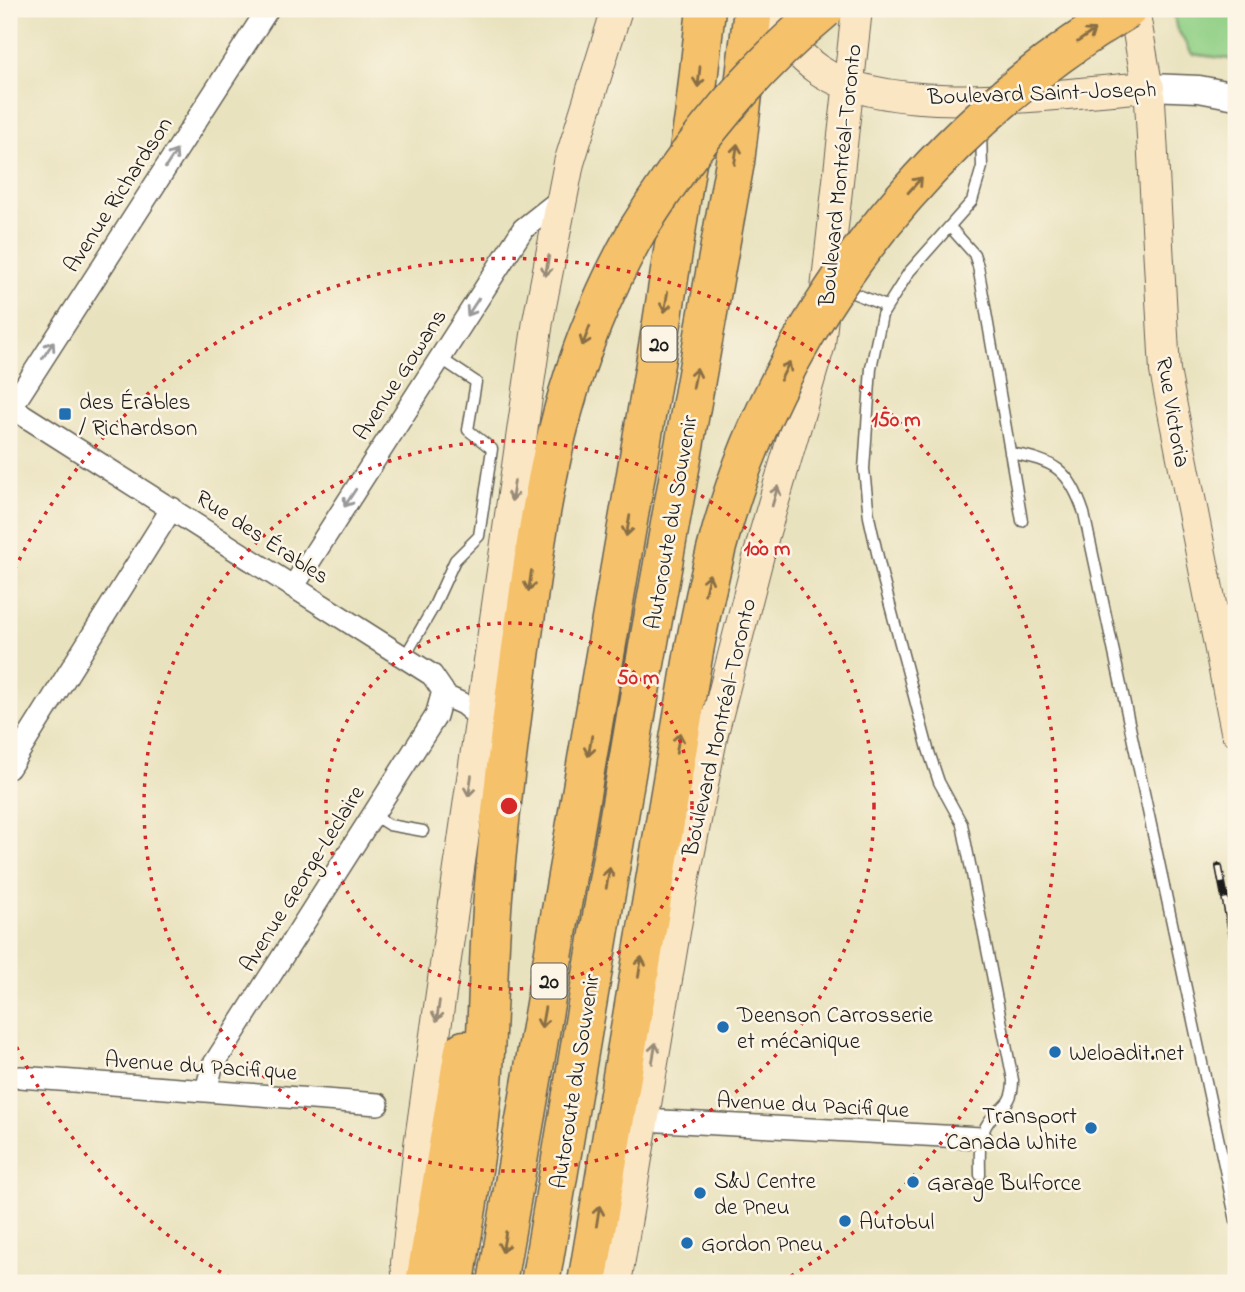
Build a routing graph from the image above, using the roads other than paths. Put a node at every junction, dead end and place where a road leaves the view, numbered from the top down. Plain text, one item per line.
1 (268, 9) edge
2 (617, 9) edge
3 (706, 9) edge
4 (753, 9) edge
5 (764, 9) edge
6 (825, 9) edge
7 (857, 9) edge
8 (1128, 9) edge
9 (1133, 9) edge
10 (849, 85) junction
11 (1149, 87) junction
12 (1236, 96) edge
13 (979, 98) junction
14 (561, 199) junction
15 (950, 227) junction
16 (827, 284) junction
17 (887, 306) junction
18 (440, 358) junction
19 (10, 407) edge
20 (1010, 453) junction
21 (172, 508) junction
22 (1022, 521) dead end
23 (293, 587) junction
24 (404, 658) junction
25 (443, 695) junction
26 (480, 718) junction
27 (1236, 731) edge
28 (9, 768) edge
29 (373, 814) junction
30 (423, 831) dead end
31 (493, 897) junction
32 (20, 1077) dead end
33 (206, 1091) junction
34 (378, 1104) dead end
35 (643, 1120) junction
36 (981, 1138) junction
37 (980, 1175) dead end
38 (1236, 1221) edge
39 (408, 1283) edge
40 (425, 1283) edge
41 (455, 1283) edge
42 (496, 1283) edge
43 (540, 1283) edge
44 (587, 1283) edge
45 (616, 1283) edge

19 -> 1 street, Avenue Richardson
2 - 14 main road
3 -> 42 highway, Autoroute du Souvenir / 20
43 -> 4 highway, Autoroute du Souvenir / 20
5 - 10 main road, Boulevard Saint-Joseph
6 -> 31 highway, bridge
7 - 10 main road, Boulevard Montréal-Toronto
44 -> 8 highway, bridge
9 - 11 main road, Rue Victoria
10 - 13 main road, Boulevard Saint-Joseph
10 - 16 main road, Boulevard Montréal-Toronto
11 - 12 street, Boulevard Saint-Joseph
11 - 13 main road, Boulevard Saint-Joseph
11 - 27 main road, Rue Victoria
13 - 15 lane
14 -> 18 street, Avenue Gowans
14 -> 26 main road
15 - 17 lane
15 - 20 lane
16 - 17 lane
35 -> 16 main road, Boulevard Montréal-Toronto
17 - 36 lane
18 -> 23 street, Avenue Gowans
18 - 24 lane
19 - 21 street, Rue des Érables
20 - 22 lane
20 - 38 lane
21 - 23 street, Rue des Érables
21 - 28 street
23 - 24 street, Rue des Érables
24 - 25 street, Rue des Érables
25 - 26 street, Rue des Érables
25 - 29 street, Avenue George-Leclaire
26 -> 39 main road
29 - 30 lane
29 - 33 street, Avenue George-Leclaire
31 - 40 highway
31 - 41 highway
32 - 33 street, Avenue du Pacifique
33 - 34 street, Avenue du Pacifique
35 - 36 street, Avenue du Pacifique
35 - 45 main road, Boulevard Montréal-Toronto
36 - 37 lane

